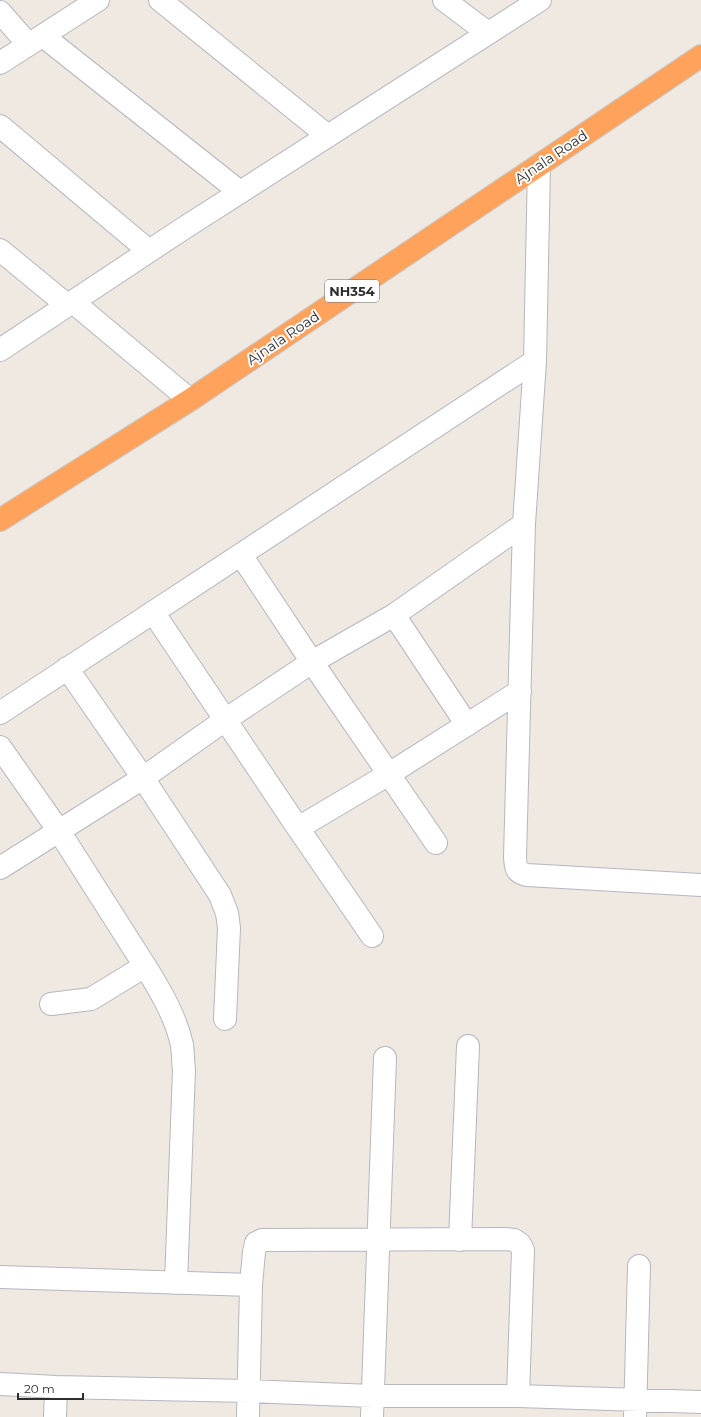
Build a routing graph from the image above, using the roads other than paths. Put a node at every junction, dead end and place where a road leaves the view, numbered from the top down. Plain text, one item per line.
1 (98, 0) edge
2 (160, 0) edge
3 (444, 0) edge
4 (540, 0) edge
5 (0, 12) edge
6 (488, 33) junction
7 (35, 40) junction
8 (701, 56) edge
9 (0, 63) edge
10 (0, 126) edge
11 (328, 136) junction
12 (539, 165) junction
13 (240, 192) junction
14 (0, 250) edge
15 (149, 251) junction
16 (70, 303) junction
17 (0, 350) edge
18 (535, 361) junction
19 (190, 400) junction
20 (0, 520) edge
21 (524, 524) junction
22 (241, 555) junction
23 (153, 612) junction
24 (394, 615) junction
25 (312, 662) junction
26 (67, 668) junction
27 (520, 691) junction
28 (0, 713) edge
29 (224, 720) junction
30 (467, 725) junction
31 (0, 747) edge
32 (389, 774) junction
33 (143, 778) junction
34 (298, 828) junction
35 (59, 830) junction
36 (436, 843) dead end
37 (0, 868) edge
38 (701, 885) edge
39 (372, 936) dead end
40 (145, 966) junction
41 (51, 1004) dead end
42 (225, 1019) dead end
43 (468, 1046) dead end
44 (385, 1058) dead end
45 (378, 1240) junction
46 (460, 1240) junction
47 (639, 1266) dead end
48 (0, 1277) edge
49 (176, 1283) junction
50 (251, 1285) junction
51 (0, 1384) edge
52 (56, 1387) junction
53 (249, 1391) junction
54 (372, 1396) junction
55 (518, 1396) junction
56 (701, 1402) edge
57 (636, 1408) edge
58 (55, 1417) edge
59 (248, 1417) edge
60 (372, 1417) edge

1 - 7 street
2 - 11 street
3 - 6 street
4 - 6 street
5 - 7 street
6 - 11 street
7 - 9 street
7 - 13 street
8 - 12 highway, Ajnala Road / NH354
10 - 15 street
11 - 13 street
12 - 18 street
12 - 19 highway, Ajnala Road / NH354
13 - 15 street
14 - 16 street
15 - 16 street
16 - 17 street
16 - 19 street
18 - 21 street
18 - 22 street
19 - 20 highway, Ajnala Road / NH354
21 - 24 street
21 - 27 street
22 - 23 street
22 - 25 street
23 - 26 street
23 - 29 street
24 - 25 street
24 - 30 street
25 - 29 street
25 - 32 street
26 - 28 street
26 - 33 street
27 - 30 street
27 - 38 street
29 - 33 street
29 - 34 street
30 - 32 street
31 - 35 street
32 - 34 street
32 - 36 street
33 - 35 street
33 - 42 street
34 - 39 street
35 - 37 street
35 - 40 street
40 - 41 street
40 - 49 street
43 - 46 street
44 - 45 street
45 - 46 street
45 - 50 street
45 - 54 street
46 - 55 street
47 - 57 street
48 - 49 street
49 - 50 street
50 - 53 street
51 - 52 street
52 - 53 street
52 - 58 street
53 - 54 street
53 - 59 street
54 - 55 street
54 - 60 street
55 - 57 street
56 - 57 street

